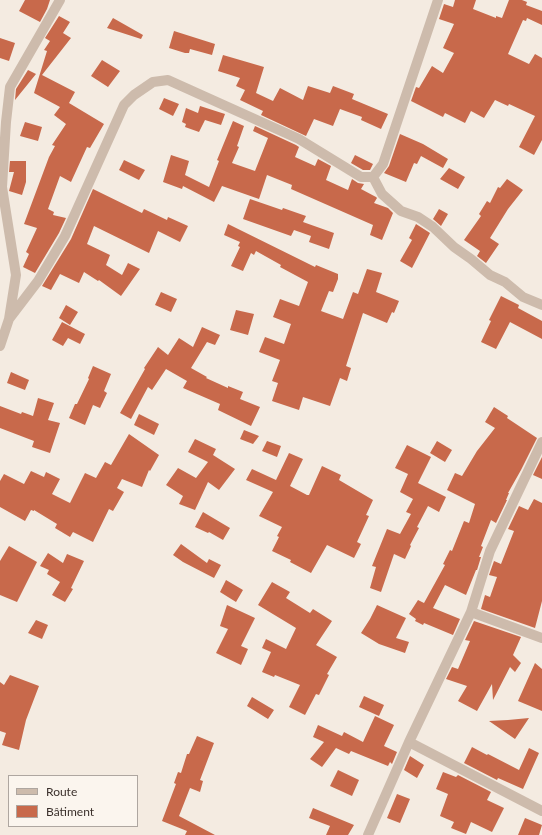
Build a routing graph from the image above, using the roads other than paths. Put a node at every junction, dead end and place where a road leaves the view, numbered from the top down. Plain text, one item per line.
1 (60, 0) edge
2 (438, 0) edge
3 (373, 177) junction
4 (542, 305) edge
5 (9, 319) junction
6 (0, 346) edge
7 (542, 442) edge
8 (471, 612) junction
9 (542, 638) edge
10 (409, 742) junction
11 (542, 811) edge
12 (368, 835) edge

1 - 5 street
2 - 3 street
3 - 4 street
3 - 5 street
5 - 6 street
7 - 8 street
8 - 9 street
8 - 10 street
10 - 11 street
10 - 12 street

